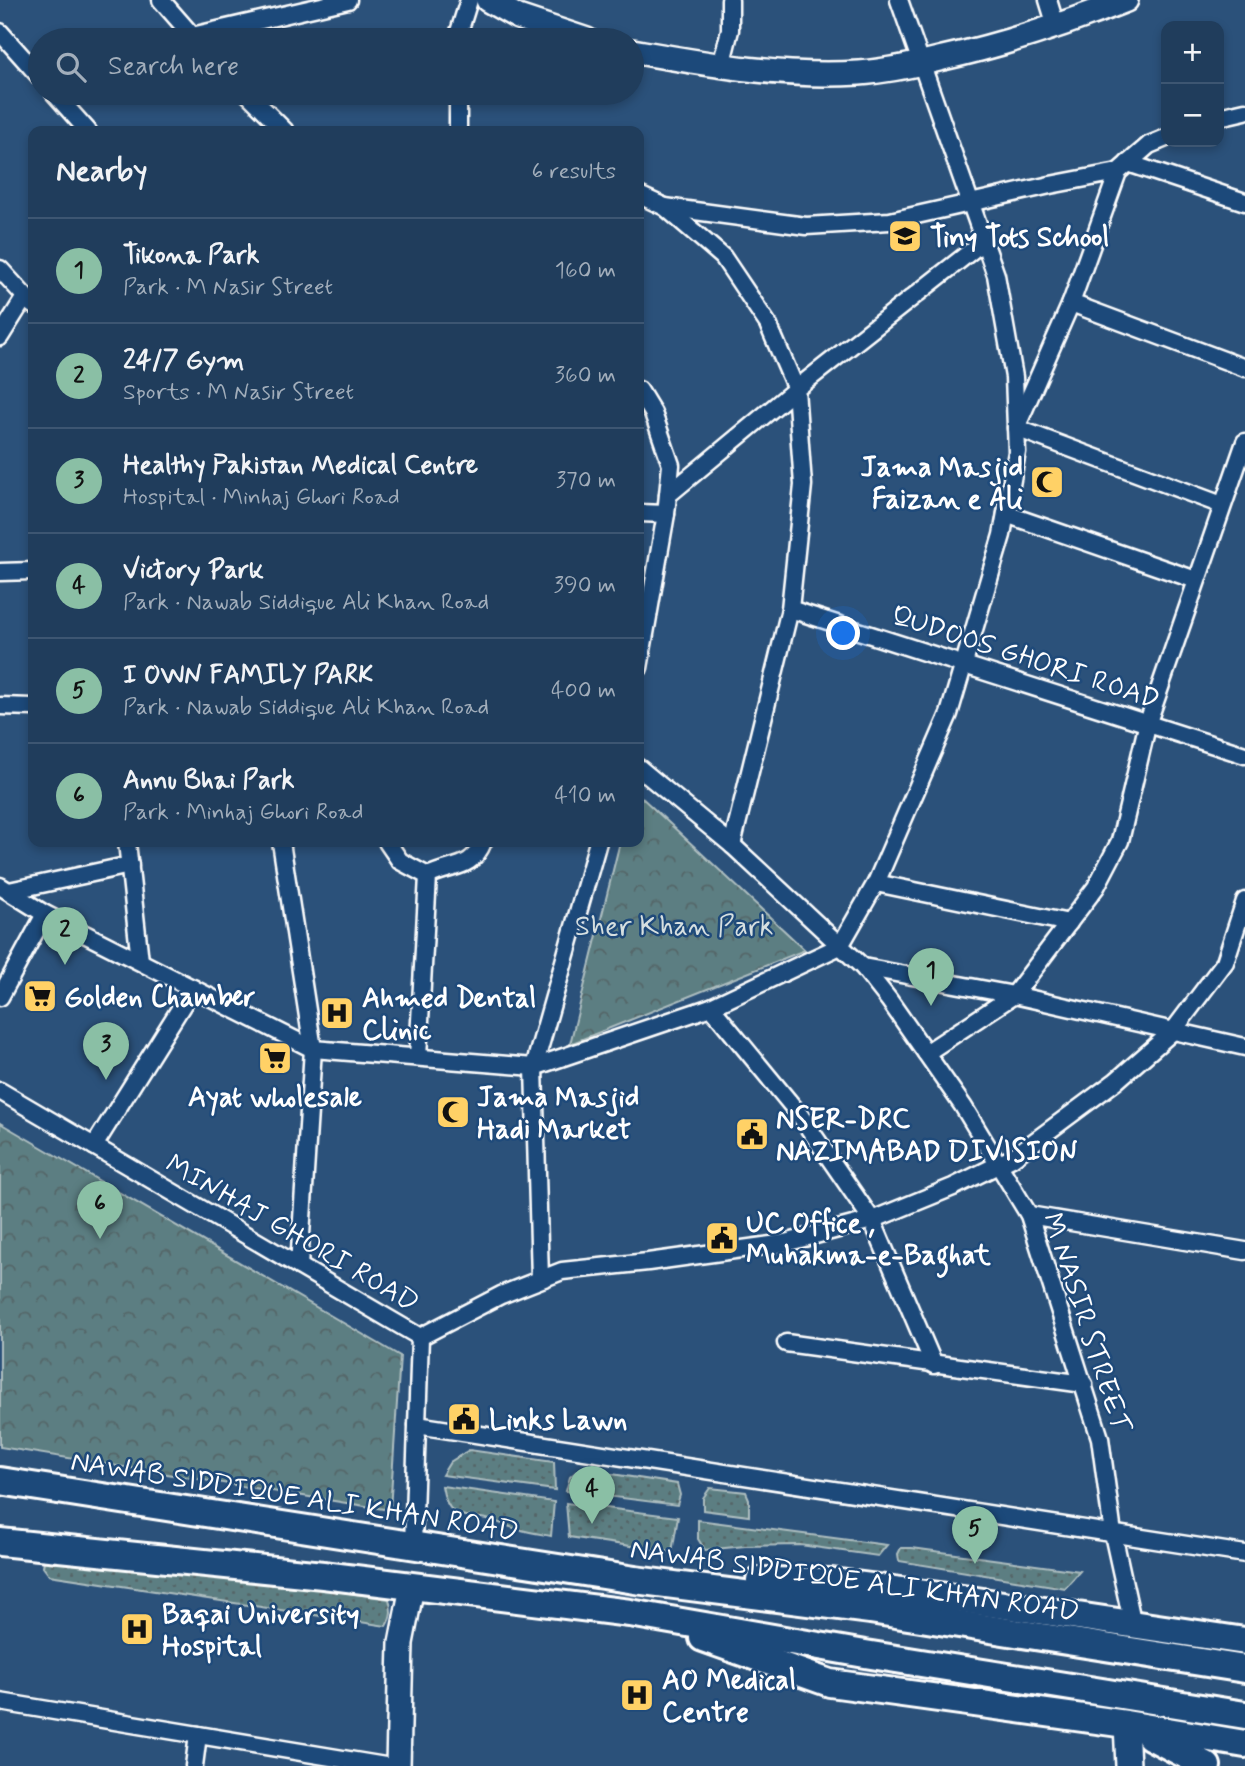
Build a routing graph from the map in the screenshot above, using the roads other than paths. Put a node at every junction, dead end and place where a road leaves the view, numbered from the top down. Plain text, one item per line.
1 (161, 0) edge
2 (348, 0) edge
3 (469, 0) edge
4 (488, 0) edge
5 (730, 0) edge
6 (899, 0) edge
7 (1048, 0) edge
8 (1126, 0) edge
9 (1056, 26) junction
10 (185, 28) edge
11 (235, 28) edge
12 (460, 28) edge
13 (551, 28) edge
14 (0, 32) edge
15 (644, 53) edge
16 (28, 64) edge
17 (920, 64) junction
18 (721, 66) junction
19 (65, 105) edge
20 (259, 105) edge
21 (458, 105) edge
22 (1245, 111) edge
23 (1224, 116) edge
24 (84, 126) edge
25 (280, 126) edge
26 (458, 126) edge
27 (1161, 140) edge
28 (1123, 168) junction
29 (644, 197) edge
30 (1245, 202) edge
31 (970, 203) junction
32 (665, 207) junction
33 (984, 241) junction
34 (0, 269) edge
35 (28, 300) edge
36 (28, 302) edge
37 (1071, 303) junction
38 (0, 337) edge
39 (1245, 368) edge
40 (796, 389) junction
41 (644, 398) edge
42 (1016, 428) junction
43 (1245, 442) edge
44 (668, 495) junction
45 (1222, 505) junction
46 (644, 513) edge
47 (666, 514) junction
48 (1006, 514) junction
49 (28, 571) edge
50 (0, 572) edge
51 (1196, 580) junction
52 (790, 609) junction
53 (644, 639) edge
54 (963, 664) junction
55 (0, 706) edge
56 (28, 707) edge
57 (1148, 722) junction
58 (1245, 755) edge
59 (644, 772) edge
60 (732, 845) junction
61 (128, 847) edge
62 (282, 847) edge
63 (390, 847) edge
64 (481, 847) edge
65 (597, 847) edge
66 (130, 865) junction
67 (428, 876) junction
68 (876, 883) junction
69 (4, 889) edge
70 (1245, 903) edge
71 (45, 914) junction
72 (1069, 923) junction
73 (839, 946) junction
74 (140, 961) junction
75 (863, 967) junction
76 (193, 988) junction
77 (1014, 995) junction
78 (0, 997) edge
79 (711, 1007) junction
80 (1173, 1031) junction
81 (1245, 1047) edge
82 (313, 1049) junction
83 (926, 1053) junction
84 (418, 1057) junction
85 (534, 1067) junction
86 (0, 1091) edge
87 (94, 1146) junction
88 (998, 1165) junction
89 (1029, 1215) junction
90 (872, 1220) junction
91 (1245, 1251) edge
92 (299, 1266) junction
93 (540, 1279) junction
94 (420, 1337) junction
95 (786, 1343) dead end
96 (934, 1365) junction
97 (1084, 1384) junction
98 (417, 1425) junction
99 (0, 1480) edge
100 (1112, 1534) junction
101 (0, 1542) edge
102 (414, 1545) junction
103 (1245, 1554) edge
104 (635, 1580) junction
105 (412, 1587) junction
106 (631, 1613) junction
107 (1133, 1625) junction
108 (1174, 1631) junction
109 (1245, 1632) edge
110 (1245, 1642) edge
111 (1245, 1670) edge
112 (0, 1702) edge
113 (1245, 1715) edge
114 (1126, 1724) junction
115 (198, 1735) junction
116 (1245, 1744) edge
117 (194, 1766) edge
118 (386, 1766) edge
119 (398, 1766) edge
120 (1128, 1766) edge
121 (1207, 1766) edge

1 - 10 street
2 - 11 street
3 - 12 street
4 - 13 street
5 - 18 street
6 - 17 street
7 - 9 street
8 - 9 street
9 - 17 street
14 - 16 street
15 - 18 street
17 - 18 street
17 - 31 street
19 - 24 street
20 - 25 street
21 - 26 street
22 - 23 street
27 - 28 street
28 - 30 street
28 - 31 street
28 - 37 street
29 - 32 street
31 - 32 street
31 - 33 street
32 - 40 street
33 - 40 street
33 - 42 street
34 - 35 street
36 - 38 street
37 - 39 street
37 - 42 street
40 - 44 street
40 - 52 street
41 - 44 street
42 - 45 street
42 - 48 street
43 - 45 street
44 - 47 street
45 - 51 street
46 - 47 street
47 - 53 street
48 - 51 street
48 - 54 street
49 - 50 street
51 - 57 street
52 - 54 street, QUDOOS GHORI ROAD
52 - 60 street
54 - 57 street, QUDOOS GHORI ROAD
54 - 68 street
55 - 56 street
57 - 58 street, QUDOOS GHORI ROAD
57 - 72 street
59 - 60 street, M NASIR STREET
60 - 73 street, M NASIR STREET
61 - 66 street
62 - 82 street
63 - 67 street
64 - 67 street
65 - 85 street
66 - 69 street
66 - 74 street
67 - 84 street
68 - 72 street
68 - 73 street
69 - 71 street
70 - 80 street, MINHAJ GHORI ROAD
71 - 74 street
71 - 78 street
72 - 77 street
73 - 75 street, M NASIR STREET
73 - 79 street
74 - 76 street
75 - 77 street
75 - 83 street, M NASIR STREET
76 - 82 street
76 - 87 street
77 - 80 street
77 - 83 street
79 - 85 street
79 - 90 street
80 - 81 street
80 - 88 street, MINHAJ GHORI ROAD
82 - 84 street
82 - 92 street
83 - 88 street, M NASIR STREET
84 - 85 street
85 - 93 street
86 - 87 street, MINHAJ GHORI ROAD
87 - 92 street, MINHAJ GHORI ROAD
88 - 89 street, M NASIR STREET
88 - 90 street, MINHAJ GHORI ROAD
89 - 91 street
89 - 97 street, M NASIR STREET
90 - 93 street, MINHAJ GHORI ROAD
90 - 96 street
92 - 94 street, MINHAJ GHORI ROAD
93 - 94 street, MINHAJ GHORI ROAD
94 - 98 street
95 - 96 street
96 - 97 street
97 - 100 street, M NASIR STREET
98 - 100 street
98 - 102 street
99 - 102 main road, NAWAB SIDDIQUE ALI KHAN ROAD
100 - 103 street
100 - 107 street, M NASIR STREET
101 - 105 main road
102 - 104 main road, NAWAB SIDDIQUE ALI KHAN ROAD
104 - 107 main road
104 - 111 main road, NAWAB SIDDIQUE ALI KHAN ROAD
105 - 106 main road
105 - 119 street
106 - 113 main road
106 - 114 main road
107 - 108 main road
108 - 109 main road
108 - 110 main road
112 - 115 street
114 - 116 main road
114 - 120 street
114 - 121 main road
115 - 117 street
115 - 118 street

